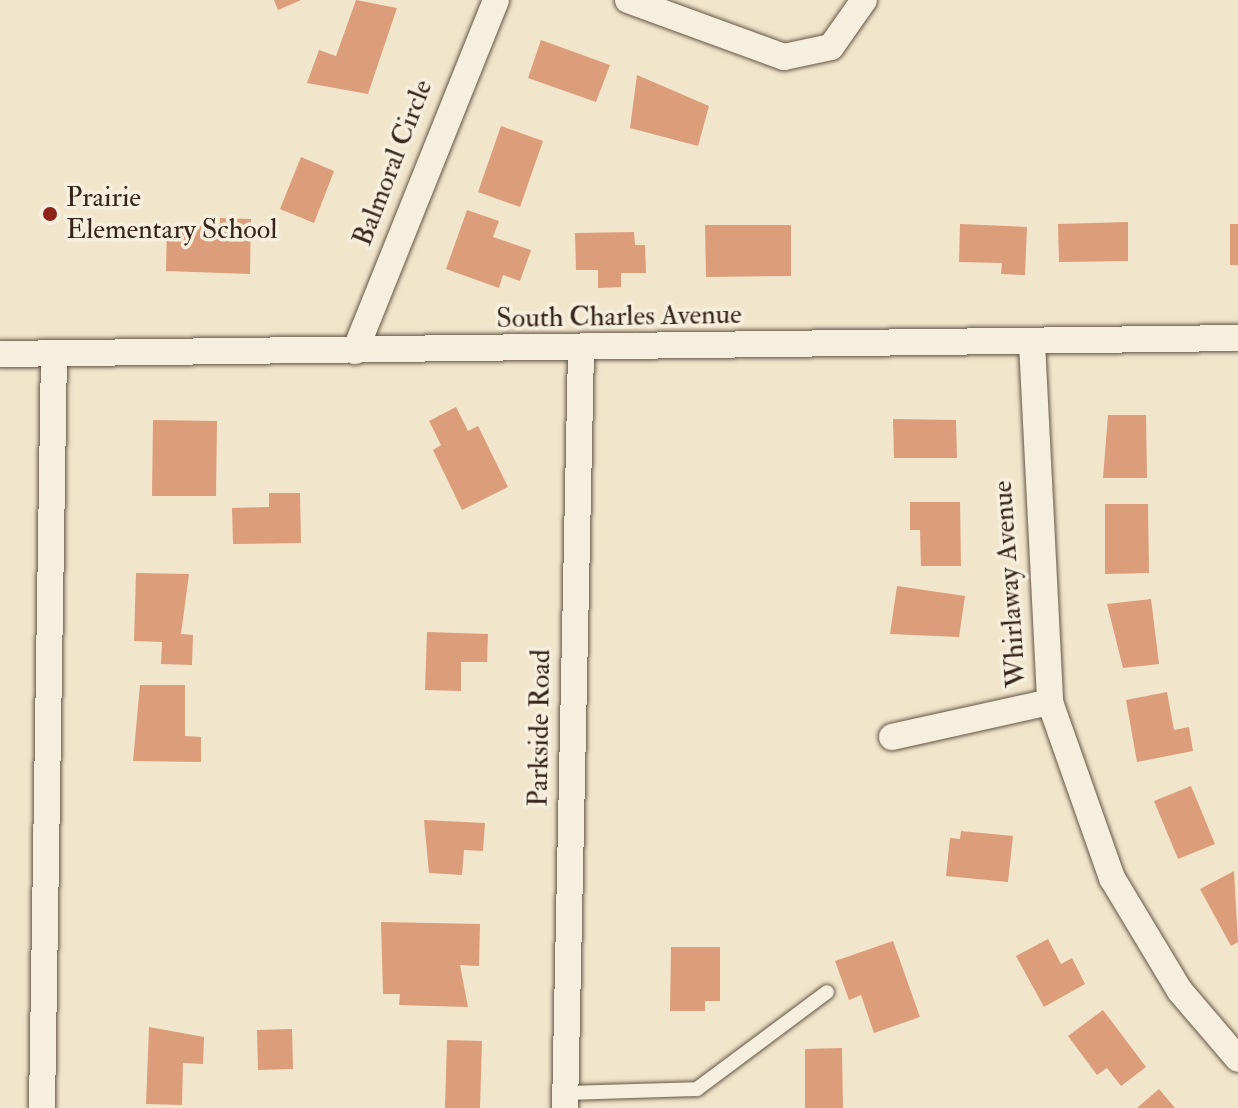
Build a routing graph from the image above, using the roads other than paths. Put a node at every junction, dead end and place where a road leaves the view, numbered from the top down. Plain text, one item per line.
1 (496, 0) edge
2 (628, 0) edge
3 (864, 0) edge
4 (1238, 338) edge
5 (1032, 343) junction
6 (581, 349) junction
7 (355, 351) junction
8 (0, 354) edge
9 (54, 355) junction
10 (1050, 702) junction
11 (892, 737) dead end
12 (827, 992) dead end
13 (1238, 1059) edge
14 (565, 1100) edge
15 (42, 1108) edge

1 - 7 street, Balmoral Circle
2 - 3 street
4 - 5 street, South Charles Avenue
5 - 6 street, South Charles Avenue
5 - 10 street, Whirlaway Avenue
6 - 7 street, South Charles Avenue
6 - 14 street, Parkside Road
7 - 9 street, South Charles Avenue
8 - 9 street, South Charles Avenue
9 - 15 street
10 - 11 street
10 - 13 street, Whirlaway Avenue
12 - 14 lane

